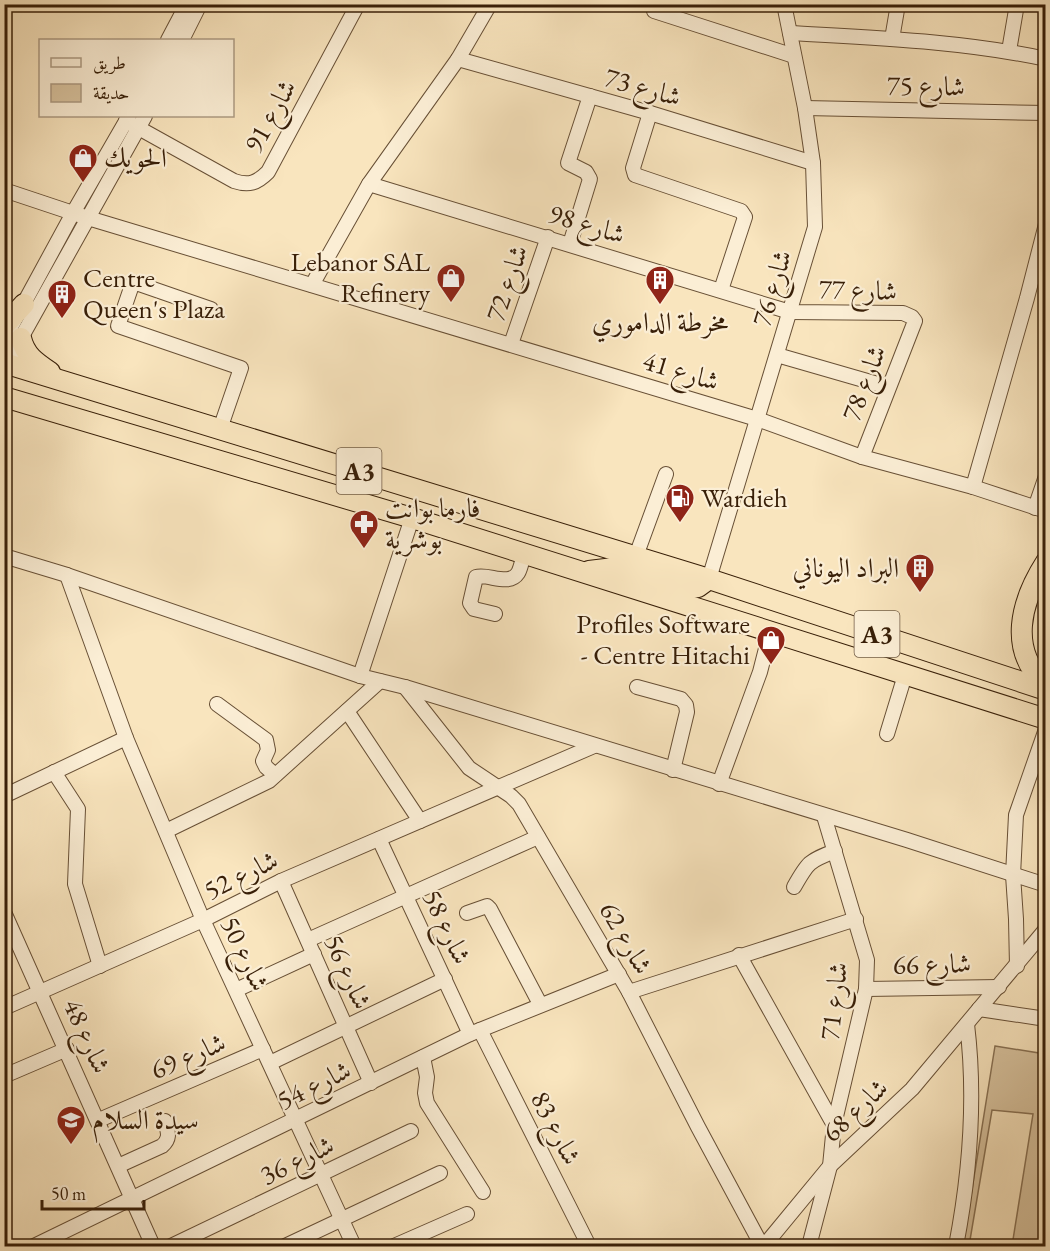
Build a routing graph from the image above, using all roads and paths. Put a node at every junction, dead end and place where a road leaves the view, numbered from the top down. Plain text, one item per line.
1 (187, 4) edge
2 (200, 4) edge
3 (358, 4) edge
4 (490, 4) edge
5 (655, 4) edge
6 (784, 4) edge
7 (898, 4) edge
8 (1017, 4) edge
9 (790, 33) junction
10 (169, 39) edge
11 (182, 39) edge
12 (892, 39) junction
13 (1009, 51) junction
14 (794, 56) junction
15 (458, 59) junction
16 (1046, 59) edge
17 (590, 96) junction
18 (805, 108) junction
19 (650, 113) junction
20 (1046, 113) edge
21 (145, 117) edge
22 (127, 118) edge
23 (139, 129) junction
24 (813, 163) junction
25 (369, 184) junction
26 (4, 190) edge
27 (73, 213) junction
28 (88, 218) junction
29 (1046, 224) edge
30 (548, 237) junction
31 (570, 244) junction
32 (312, 285) junction
33 (721, 290) junction
34 (24, 304) junction
35 (211, 309) dead end
36 (790, 312) junction
37 (4, 326) edge
38 (912, 327) joint
39 (13, 339) edge
40 (510, 344) junction
41 (777, 355) junction
42 (6, 366) edge
43 (62, 380) junction
44 (888, 387) junction
45 (4, 397) edge
46 (33, 405) junction
47 (4, 410) edge
48 (757, 419) junction
49 (220, 429) junction
50 (862, 457) junction
51 (666, 474) dead end
52 (1046, 476) edge
53 (973, 488) junction
54 (1040, 509) edge
55 (412, 518) junction
56 (524, 554) junction
57 (4, 556) edge
58 (636, 556) junction
59 (1046, 562) edge
60 (583, 572) junction
61 (67, 575) junction
62 (709, 579) junction
63 (495, 614) dead end
64 (770, 633) junction
65 (905, 675) junction
66 (360, 676) junction
67 (380, 681) junction
68 (1046, 685) edge
69 (405, 687) junction
70 (637, 687) dead end
71 (1046, 690) edge
72 (216, 704) dead end
73 (347, 711) junction
74 (1046, 719) edge
75 (1046, 729) edge
76 (887, 734) dead end
77 (126, 738) junction
78 (594, 746) junction
79 (673, 770) junction
80 (54, 772) junction
81 (275, 775) junction
82 (718, 784) junction
83 (499, 788) junction
84 (4, 796) edge
85 (824, 816) junction
86 (420, 821) junction
87 (166, 831) junction
88 (538, 837) junction
89 (379, 839) junction
90 (835, 851) junction
91 (1013, 875) junction
92 (281, 881) junction
93 (1046, 885) edge
94 (794, 887) dead end
95 (406, 897) junction
96 (4, 912) edge
97 (467, 913) dead end
98 (856, 919) junction
99 (203, 920) junction
100 (1046, 929) edge
101 (308, 940) junction
102 (314, 954) junction
103 (739, 955) junction
104 (100, 966) junction
105 (1017, 966) junction
106 (619, 974) junction
107 (445, 980) junction
108 (999, 987) junction
109 (866, 989) junction
110 (236, 990) junction
111 (42, 992) junction
112 (629, 992) junction
113 (540, 1004) junction
114 (4, 1008) edge
115 (979, 1009) junction
116 (1046, 1019) edge
117 (967, 1024) junction
118 (346, 1027) junction
119 (475, 1032) junction
120 (67, 1049) junction
121 (263, 1049) junction
122 (423, 1057) junction
123 (270, 1063) junction
124 (4, 1076) edge
125 (371, 1083) junction
126 (99, 1120) junction
127 (297, 1120) junction
128 (165, 1121) dead end
129 (834, 1125) junction
130 (411, 1131) dead end
131 (118, 1166) junction
132 (830, 1166) junction
133 (440, 1173) dead end
134 (321, 1174) junction
135 (483, 1192) dead end
136 (132, 1199) junction
137 (467, 1214) dead end
138 (342, 1220) junction
139 (34, 1246) edge
140 (153, 1246) edge
141 (171, 1246) edge
142 (285, 1246) edge
143 (354, 1246) edge
144 (394, 1246) edge
145 (589, 1246) edge
146 (763, 1246) edge
147 (809, 1246) edge
148 (956, 1246) edge

1 - 10 street
2 - 11 street
3 - 23 street, شارع 91
4 - 15 street
5 - 14 street
6 - 9 street, شارع 76
7 - 12 street
8 - 13 street
9 - 12 street
9 - 14 street, شارع 76
12 - 13 street
13 - 16 street
14 - 18 street, شارع 76
15 - 17 street, شارع 73
15 - 25 street
17 - 19 street, شارع 73
17 - 31 street
18 - 20 street, شارع 75
18 - 24 street, شارع 76
19 - 24 street, شارع 73
19 - 33 street
21 - 23 street
22 - 23 street, شارع 91
22 - 27 street
23 - 28 street
24 - 36 street, شارع 76
25 - 30 street, شارع 98
25 - 32 street
26 - 27 street, شارع 41
27 - 28 street, شارع 41
27 - 34 street
28 - 32 street, شارع 41
28 - 39 street
29 - 53 street
30 - 31 street, شارع 98
30 - 40 street, شارع 72
31 - 33 street, شارع 98
32 - 40 street, شارع 41
33 - 36 street, شارع 98
34 - 37 highway
34 - 39 street
35 - 49 street
36 - 38 street, شارع 77
36 - 41 street, شارع 76
38 - 44 street, شارع 78
39 - 42 street
39 - 43 highway
40 - 48 street, شارع 41
41 - 44 street
41 - 48 street, شارع 76
42 - 43 highway, A3
43 - 49 highway, A3
44 - 50 street, شارع 78
45 - 46 highway, A3
46 - 47 highway
46 - 55 highway, A3
48 - 50 street, شارع 41
48 - 62 street, شارع 76
49 - 58 highway, A3
50 - 53 street, شارع 41
51 - 58 street
52 - 54 street
53 - 54 street, شارع 41
55 - 56 highway, A3
55 - 66 street
56 - 60 highway, A3
56 - 63 street
57 - 61 street
58 - 62 highway, A3
59 - 68 highway
60 - 62 highway
60 - 64 highway, A3
61 - 66 street
61 - 77 street, شارع 50
62 - 71 highway, A3
64 - 65 highway, A3
64 - 82 street
65 - 74 highway, A3
65 - 76 street
66 - 67 street
67 - 69 street
67 - 73 street
69 - 78 street
69 - 83 street, شارع 62
70 - 79 street
72 - 81 street
73 - 81 street
73 - 86 street
75 - 91 street
77 - 80 street
77 - 87 street, شارع 50
78 - 79 street
78 - 83 street, شارع 52
79 - 82 street
80 - 84 street
80 - 104 street
81 - 87 street
82 - 85 street
83 - 86 street, شارع 52
83 - 88 street, شارع 62
85 - 90 street, شارع 71
85 - 91 street
86 - 89 street, شارع 52
87 - 99 street, شارع 50
88 - 95 street
88 - 106 street, شارع 62
89 - 92 street, شارع 52
89 - 95 street, شارع 58
90 - 94 street
90 - 98 street, شارع 71
91 - 93 street
91 - 105 street
92 - 99 street, شارع 52
92 - 101 street, شارع 56
95 - 101 street
95 - 107 street, شارع 58
96 - 111 street, شارع 48
97 - 113 street
98 - 103 street
98 - 109 street, شارع 71
99 - 104 street, شارع 52
99 - 110 street, شارع 50
100 - 105 street, شارع 68
101 - 102 street, شارع 56
102 - 110 street
102 - 118 street, شارع 56
103 - 112 street
103 - 129 street, شارع 71
104 - 111 street, شارع 52
105 - 108 street, شارع 68
106 - 112 street, شارع 62
106 - 113 street, شارع 54
107 - 118 street
107 - 119 street, شارع 58
108 - 109 street, شارع 66
108 - 115 street, شارع 68
109 - 129 street, شارع 71
110 - 121 street, شارع 50
111 - 114 street, شارع 52
111 - 120 street, شارع 48
112 - 146 street, شارع 62
113 - 119 street, شارع 54
115 - 116 street
115 - 117 street, شارع 68
117 - 132 street, شارع 68
117 - 148 street
118 - 123 street
118 - 125 street, شارع 56
119 - 122 street, شارع 54
119 - 145 street, شارع 83
120 - 124 street
120 - 126 street, شارع 48
121 - 123 street, شارع 50
121 - 126 street, شارع 69
122 - 125 street, شارع 54
122 - 135 street
123 - 127 street, شارع 50
125 - 127 street, شارع 54
126 - 131 street, شارع 48
127 - 134 street, شارع 50
127 - 136 street, شارع 54
128 - 131 street
129 - 132 street, شارع 71
130 - 134 street, شارع 36
131 - 136 street, شارع 48
132 - 146 street, شارع 68
132 - 147 street, شارع 71
133 - 138 street
134 - 138 street, شارع 50
134 - 141 street, شارع 36
136 - 139 street, شارع 54
136 - 140 street, شارع 48
137 - 144 street
138 - 142 street
138 - 143 street, شارع 50

